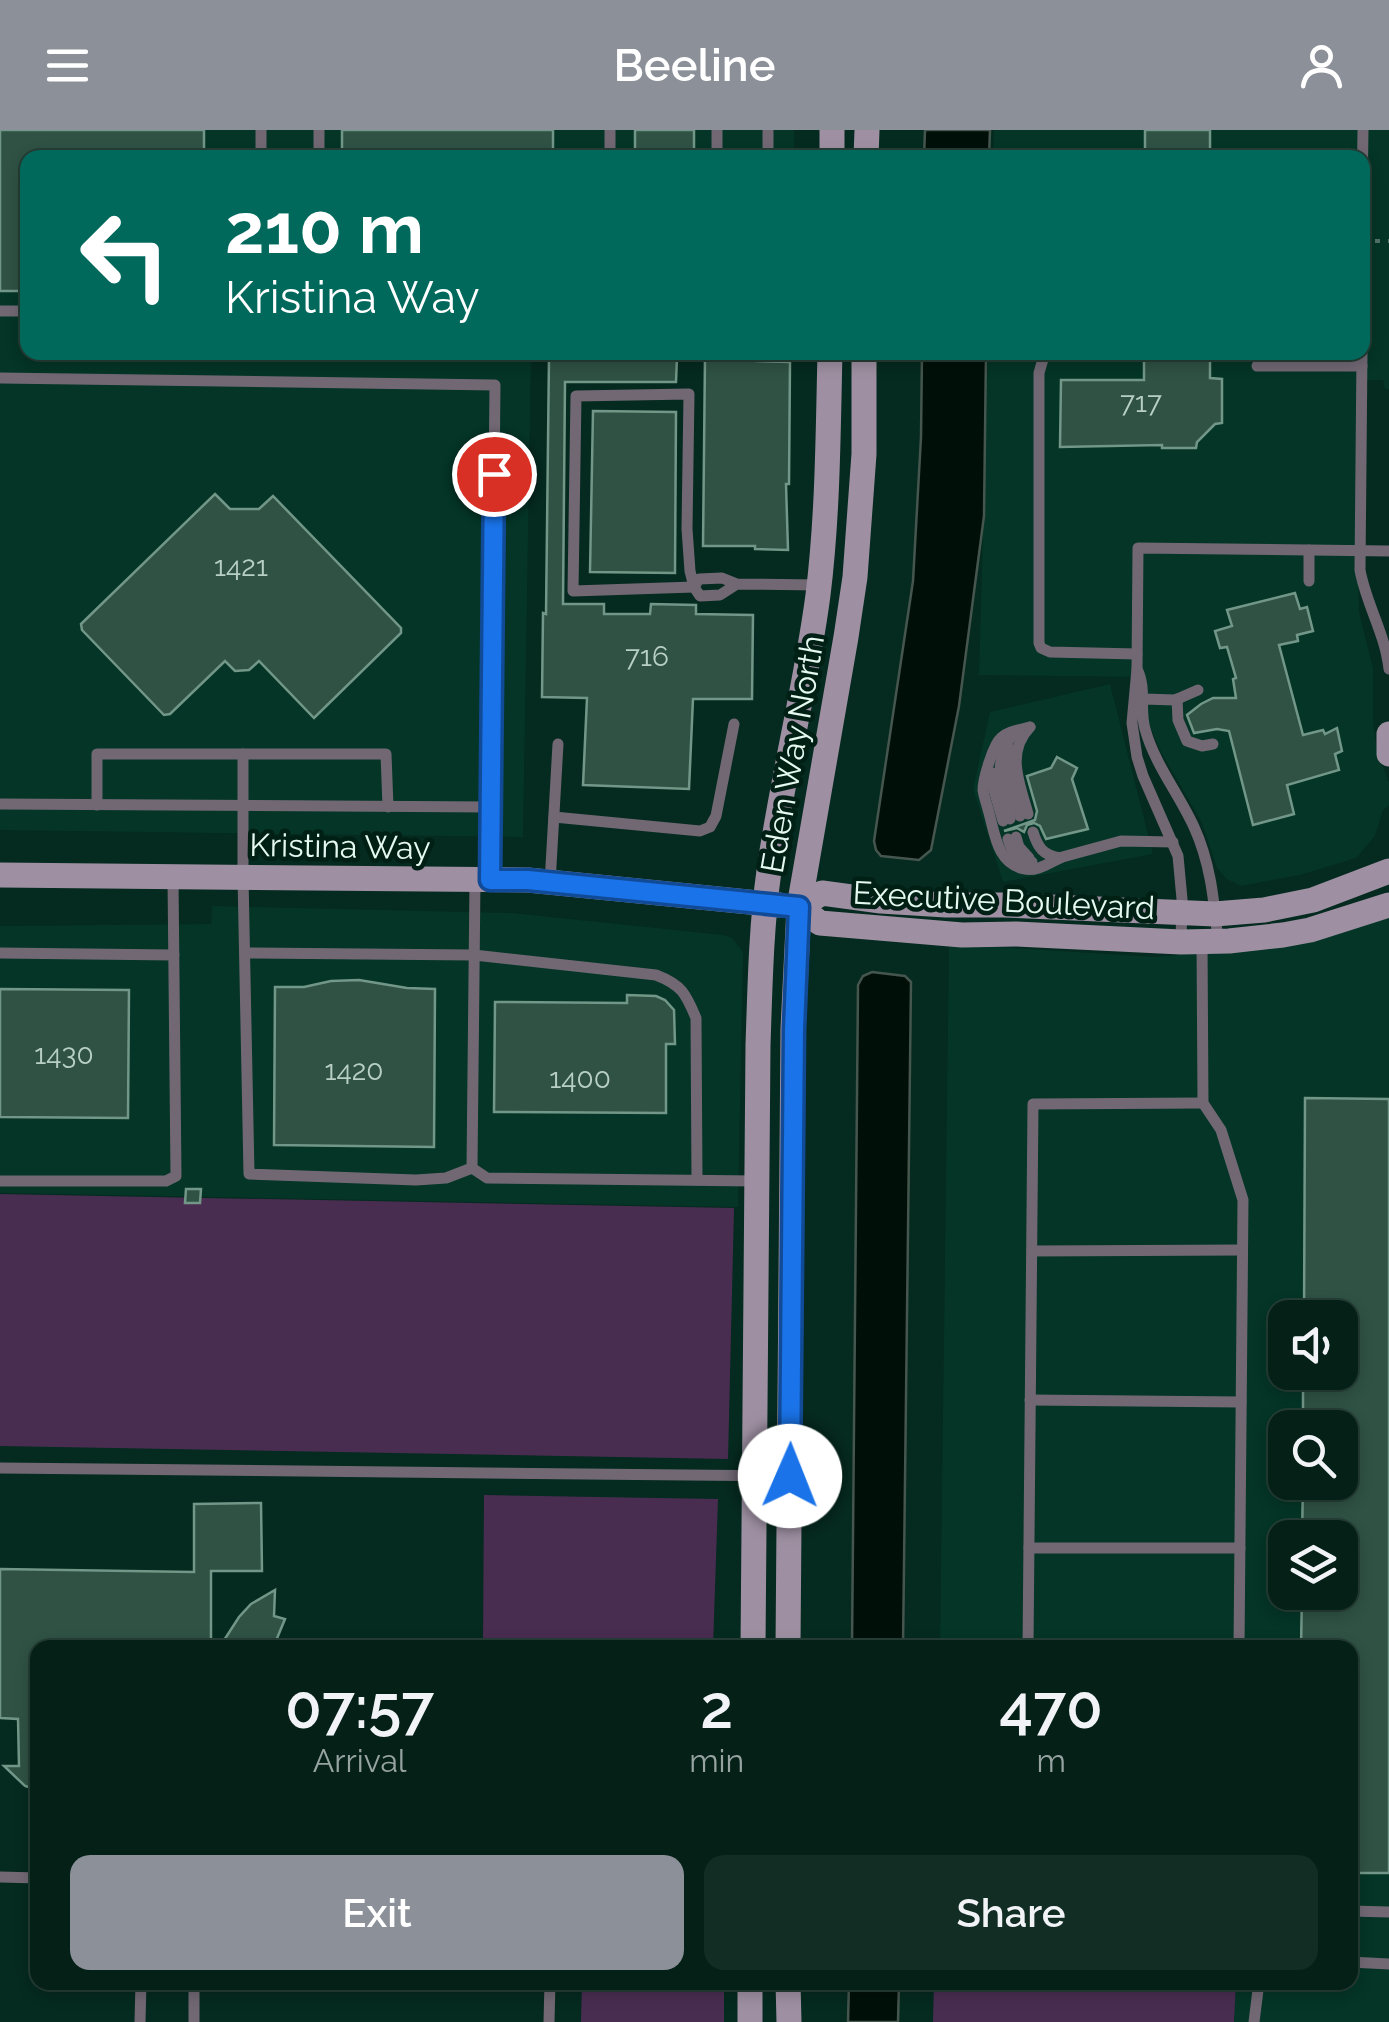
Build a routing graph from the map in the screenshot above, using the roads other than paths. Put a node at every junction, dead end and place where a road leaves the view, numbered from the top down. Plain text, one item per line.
1 (830, 360) edge
2 (864, 360) edge
3 (1042, 360) edge
4 (1347, 360) edge
5 (1362, 360) edge
6 (1257, 366) dead end
7 (0, 378) edge
8 (1309, 550) junction
9 (1359, 551) junction
10 (1389, 551) edge
11 (1308, 581) dead end
12 (819, 585) junction
13 (694, 586) junction
14 (1136, 654) junction
15 (1136, 669) junction
16 (1389, 669) edge
17 (1198, 690) dead end
18 (1144, 699) junction
19 (1178, 699) junction
20 (1132, 716) junction
21 (734, 724) dead end
22 (1019, 730) junction
23 (1389, 734) edge
24 (558, 744) dead end
25 (1213, 744) dead end
26 (243, 754) junction
27 (1389, 754) edge
28 (0, 804) edge
29 (97, 805) junction
30 (243, 806) junction
31 (388, 807) junction
32 (490, 808) junction
33 (554, 817) junction
34 (1174, 842) junction
35 (1389, 852) edge
36 (1051, 860) junction
37 (1389, 871) edge
38 (0, 875) edge
39 (173, 876) junction
40 (243, 877) junction
41 (482, 880) junction
42 (550, 882) junction
43 (1364, 882) junction
44 (766, 904) junction
45 (1389, 905) edge
46 (799, 907) junction
47 (1182, 914) junction
48 (1215, 914) junction
49 (1200, 941) junction
50 (0, 953) edge
51 (245, 953) junction
52 (174, 954) junction
53 (474, 955) junction
54 (1203, 1103) junction
55 (472, 1168) junction
56 (697, 1180) junction
57 (757, 1181) junction
58 (0, 1182) edge
59 (1242, 1250) junction
60 (1032, 1251) junction
61 (1030, 1400) junction
62 (1241, 1402) junction
63 (0, 1468) edge
64 (790, 1476) junction
65 (755, 1477) junction
66 (1029, 1548) junction
67 (1240, 1548) junction
68 (753, 1640) edge
69 (788, 1640) edge
70 (1028, 1640) edge
71 (1239, 1640) edge
72 (0, 1877) edge
73 (30, 1878) edge
74 (1358, 1911) edge
75 (1389, 1912) edge
76 (1358, 1962) edge
77 (1389, 1964) edge
78 (140, 1990) edge
79 (194, 1990) edge
80 (550, 1990) edge
81 (750, 1990) edge
82 (786, 1990) edge
83 (1258, 1990) edge
84 (140, 2022) edge
85 (194, 2022) edge
86 (549, 2022) edge
87 (750, 2022) edge
88 (786, 2022) edge
89 (1254, 2022) edge

1 - 12 street, Eden Way North
2 - 46 street, Eden Way North
3 - 14 lane
4 - 6 lane
5 - 9 lane
7 - 32 lane
8 - 9 lane
8 - 11 lane
8 - 14 lane
9 - 10 lane
9 - 16 lane
12 - 13 lane
12 - 44 street, Eden Way North
13 - 13 lane
14 - 15 lane
15 - 18 lane
15 - 20 lane
17 - 19 lane
18 - 19 lane
18 - 20 lane
18 - 48 lane
19 - 25 lane
20 - 34 lane
21 - 33 lane
22 - 22 lane
22 - 36 lane
23 - 27 street
24 - 33 lane
26 - 29 lane
26 - 30 lane
26 - 31 lane
28 - 29 lane
29 - 30 lane
30 - 31 lane
30 - 40 lane
31 - 32 lane
32 - 41 lane
33 - 42 lane
34 - 36 lane
34 - 47 lane
35 - 43 street
36 - 36 lane
37 - 43 street, Executive Boulevard
38 - 39 street, Kristina Way
39 - 40 street, Kristina Way
39 - 52 lane
40 - 41 street, Kristina Way
40 - 51 lane
41 - 42 street, Kristina Way
41 - 53 lane
42 - 44 street, Kristina Way
43 - 48 street, Executive Boulevard
44 - 46 street, Kristina Way
44 - 57 street, Eden Way North
45 - 49 street, Executive Boulevard
46 - 47 street, Executive Boulevard
46 - 49 street, Executive Boulevard
46 - 64 street, Eden Way North
47 - 48 street, Executive Boulevard
47 - 49 lane
48 - 49 lane
49 - 54 lane
50 - 52 lane
51 - 53 lane
51 - 55 lane
52 - 58 lane
53 - 55 lane
53 - 56 lane
54 - 59 lane
54 - 60 lane
55 - 56 lane
56 - 57 lane
57 - 65 street, Eden Way North
59 - 60 lane
59 - 62 lane
60 - 61 lane
61 - 62 lane
61 - 66 lane
62 - 67 lane
63 - 65 lane
64 - 65 lane
64 - 69 street, Eden Way North
65 - 68 street, Eden Way North
66 - 67 lane
66 - 70 lane
67 - 71 lane
72 - 73 lane
74 - 75 lane
76 - 77 lane
78 - 84 lane
79 - 85 lane
80 - 86 lane
81 - 87 street
82 - 88 street
83 - 89 lane

